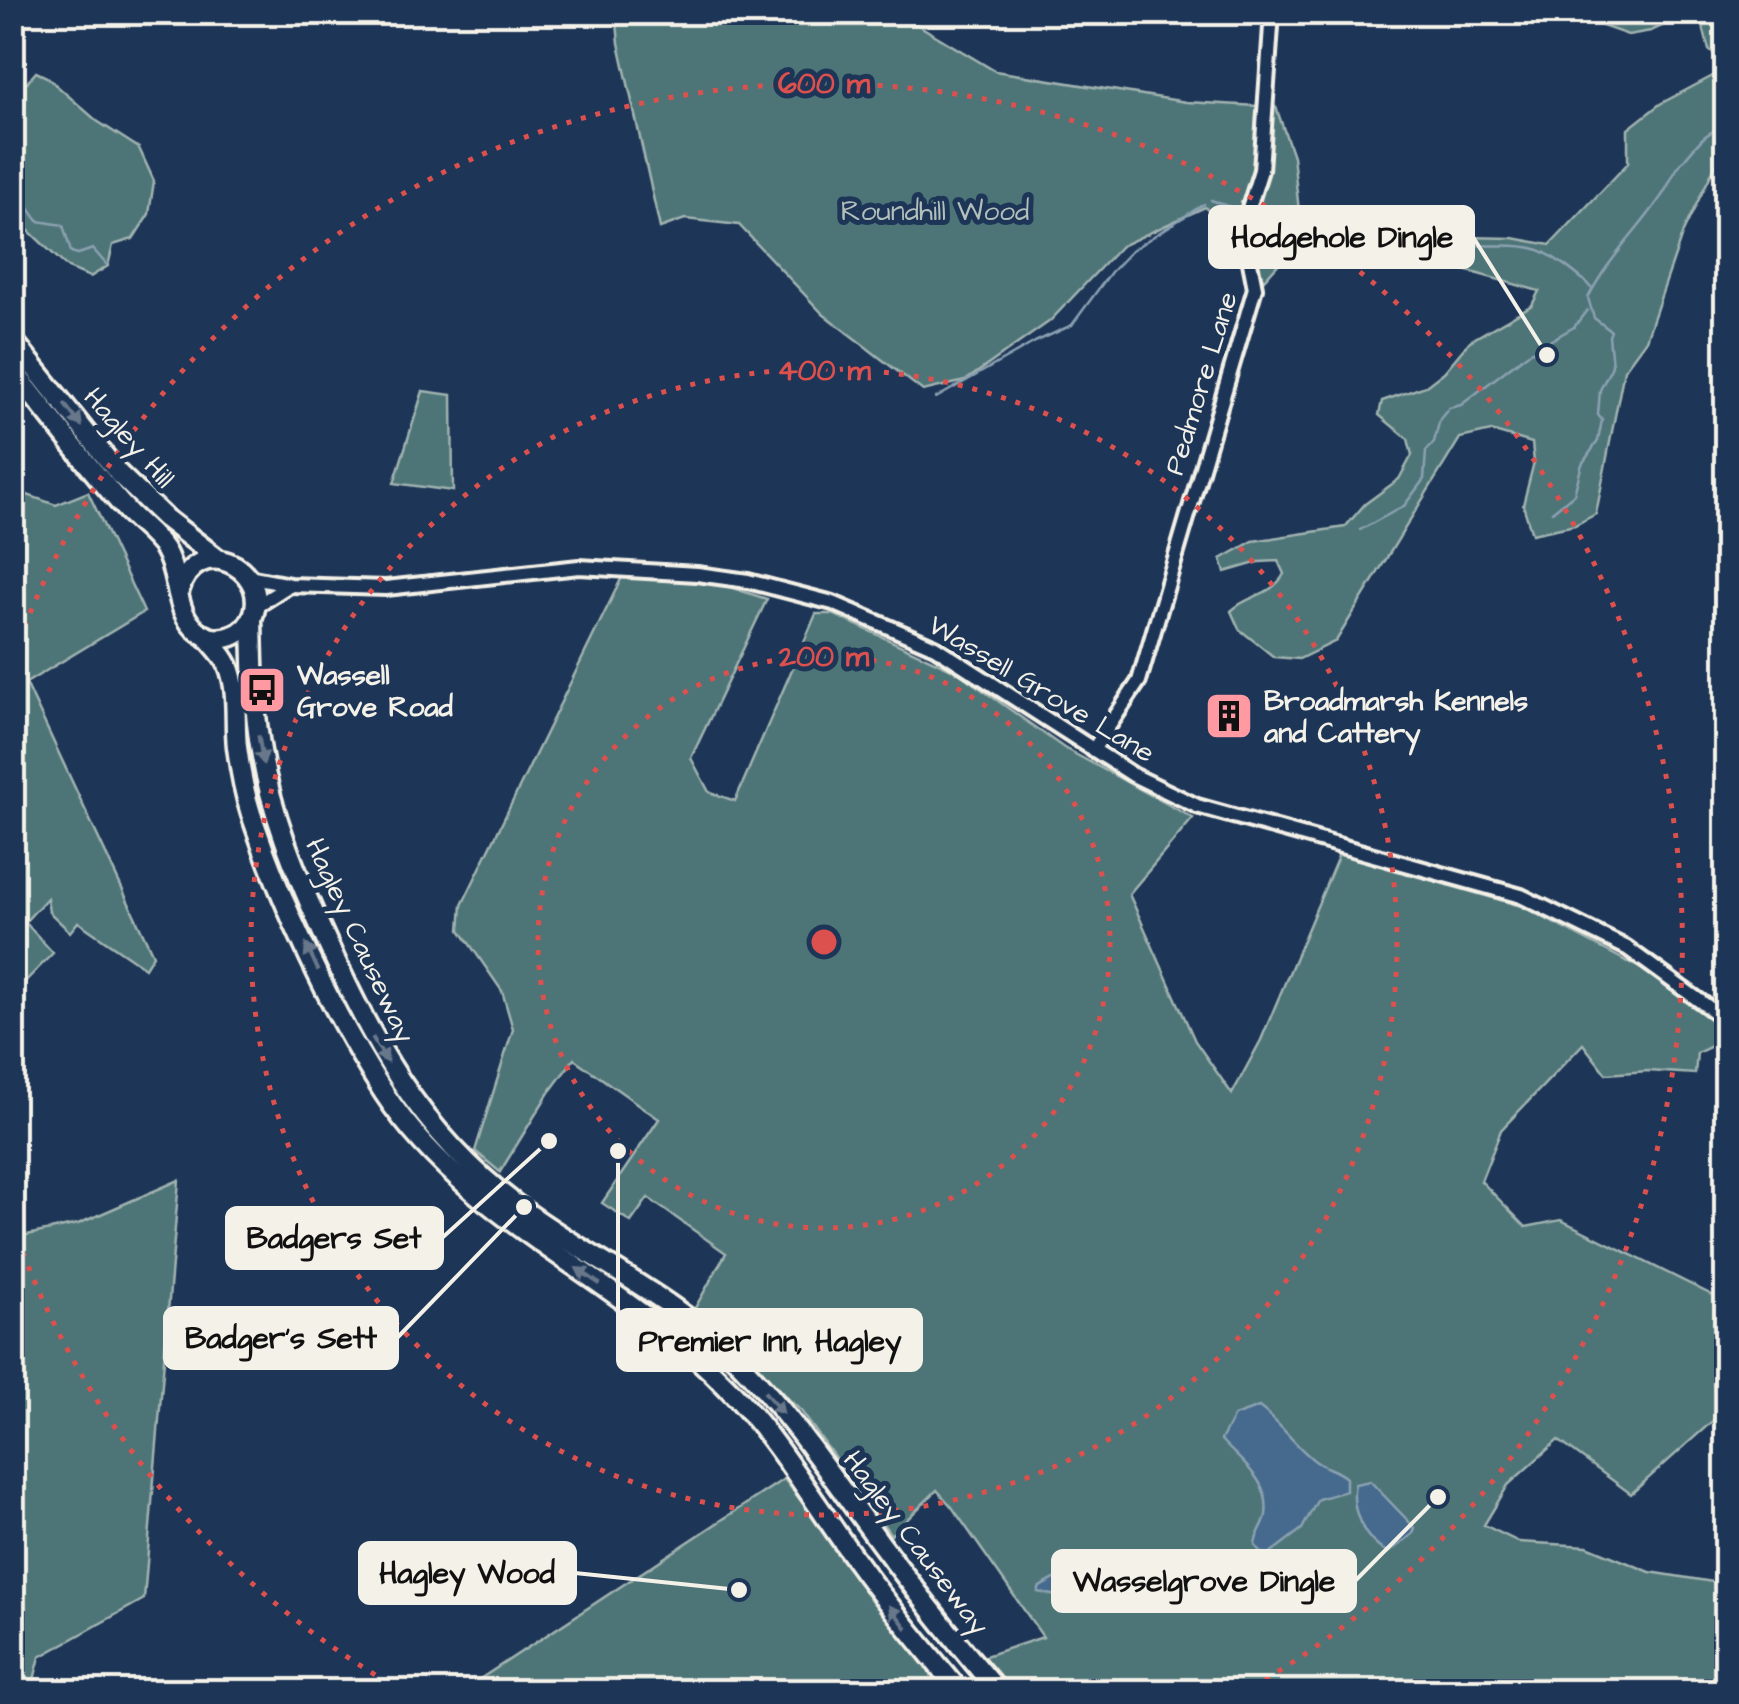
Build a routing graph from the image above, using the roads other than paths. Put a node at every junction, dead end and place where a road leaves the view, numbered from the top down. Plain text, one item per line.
1 (1272, 12) edge
2 (12, 338) edge
3 (12, 368) edge
4 (218, 559) junction
5 (248, 577) junction
6 (290, 585) junction
7 (179, 591) junction
8 (254, 612) junction
9 (205, 636) junction
10 (1093, 750) junction
11 (1726, 1020) edge
12 (960, 1692) edge
13 (999, 1692) edge

1 - 10 street, Pedmore Lane
2 -> 4 highway, Hagley Hill
3 - 7 highway, Hagley Hill
4 - 5 highway
4 - 7 highway
5 - 6 street, Wassell Grove Lane
5 - 8 highway
6 - 8 street
6 - 10 street, Wassell Grove Lane
7 - 9 highway
8 - 9 highway
8 -> 13 highway, Hagley Causeway
12 -> 9 highway, Hagley Causeway
10 - 11 street, Wassell Grove Lane

